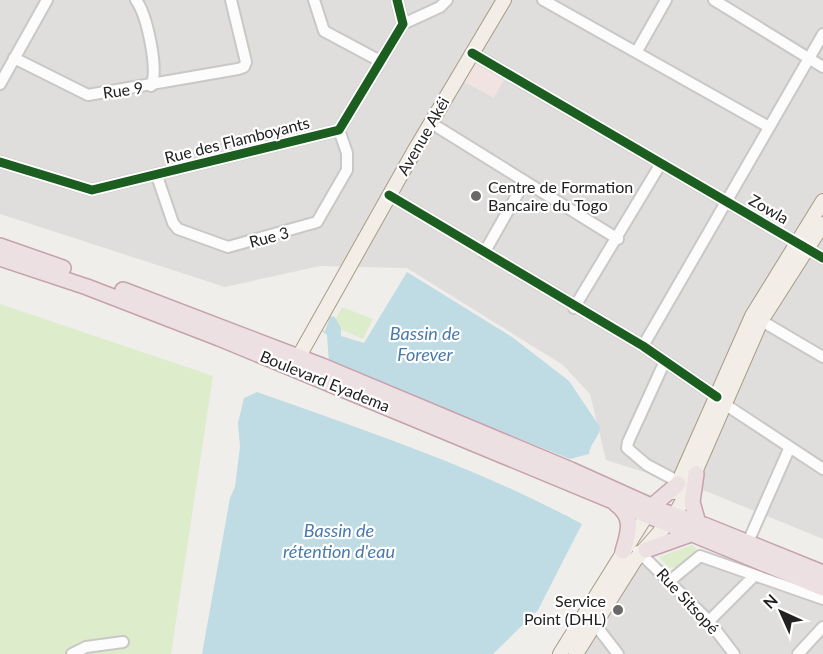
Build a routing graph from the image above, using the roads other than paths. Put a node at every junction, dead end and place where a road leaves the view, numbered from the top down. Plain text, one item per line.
1 (47, 0) edge
2 (136, 0) edge
3 (231, 0) edge
4 (314, 0) edge
5 (397, 0) edge
6 (447, 0) edge
7 (504, 0) edge
8 (543, 0) edge
9 (666, 0) edge
10 (714, 0) edge
11 (403, 24) junction
12 (823, 34) edge
13 (637, 51) junction
14 (472, 53) junction
15 (805, 57) junction
16 (14, 58) junction
17 (380, 61) junction
18 (823, 67) edge
19 (0, 84) edge
20 (151, 86) junction
21 (431, 123) junction
22 (769, 127) junction
23 (339, 130) junction
24 (0, 162) edge
25 (660, 165) junction
26 (158, 176) junction
27 (525, 181) junction
28 (389, 195) junction
29 (725, 201) junction
30 (823, 201) edge
31 (823, 224) edge
32 (618, 239) junction
33 (0, 246) edge
34 (803, 246) junction
35 (483, 252) junction
36 (0, 258) edge
37 (823, 258) edge
38 (574, 308) junction
39 (757, 318) junction
40 (643, 346) junction
41 (823, 357) edge
42 (665, 361) junction
43 (295, 362) junction
44 (721, 401) junction
45 (789, 448) junction
46 (823, 469) edge
47 (686, 481) junction
48 (614, 502) junction
49 (657, 515) junction
50 (694, 529) junction
51 (748, 542) junction
52 (637, 553) junction
53 (823, 573) edge
54 (754, 576) junction
55 (670, 580) junction
56 (823, 588) edge
57 (823, 599) edge
58 (589, 620) junction
59 (709, 621) junction
60 (823, 627) edge
61 (123, 642) dead end
62 (72, 654) edge
63 (560, 654) edge
64 (576, 654) edge
65 (618, 654) edge
66 (734, 654) edge
67 (798, 654) edge

1 - 16 street
2 - 20 street, Rue 9
3 - 20 street
4 - 17 street
5 - 11 street
6 - 11 street
7 - 14 main road, Avenue Akéi
8 - 13 street
9 - 13 street
10 - 15 street
11 - 17 street
12 - 15 street
13 - 22 street
14 - 21 main road, Avenue Akéi
14 - 25 street, Zowla
15 - 18 street
15 - 22 street
16 - 19 street
16 - 20 street, Rue 9
17 - 23 street
21 - 27 street
21 - 28 main road, Avenue Akéi
22 - 29 street
23 - 26 street, Rue des Flamboyants
23 - 26 street, Rue 3
24 - 26 street, Rue des Flamboyants
25 - 29 street, Zowla
25 - 32 street
27 - 32 street
27 - 35 street
28 - 35 street
28 - 43 main road, Avenue Akéi
29 - 34 street, Zowla
29 - 40 street
30 - 34 main road
31 - 34 main road
32 - 38 street
33 - 43 highway
34 - 37 street, Zowla
34 - 39 main road
35 - 38 street
36 - 43 highway, Boulevard Eyadema
38 - 40 street
39 - 41 street
39 - 44 main road
40 - 42 street
42 - 44 street
42 - 47 street
43 - 48 highway, Boulevard Eyadema
43 - 49 highway
44 - 45 street
44 - 47 main road
45 - 46 street
45 - 51 street
47 - 49 highway
47 - 49 main road
47 - 50 highway
48 - 49 highway, Boulevard Eyadema
48 - 52 highway
49 - 50 highway, Boulevard Eyadema
49 - 52 main road
49 - 52 main road
50 - 51 highway
50 - 52 highway
50 - 56 highway, Boulevard Eyadema
51 - 53 highway
52 - 55 street, Rue Sitsopé
52 - 58 main road
54 - 55 street
54 - 57 street
54 - 59 street
55 - 59 street, Rue Sitsopé
58 - 63 main road
58 - 64 main road
58 - 65 street
59 - 66 street, Rue Sitsopé
60 - 67 street
61 - 62 street

